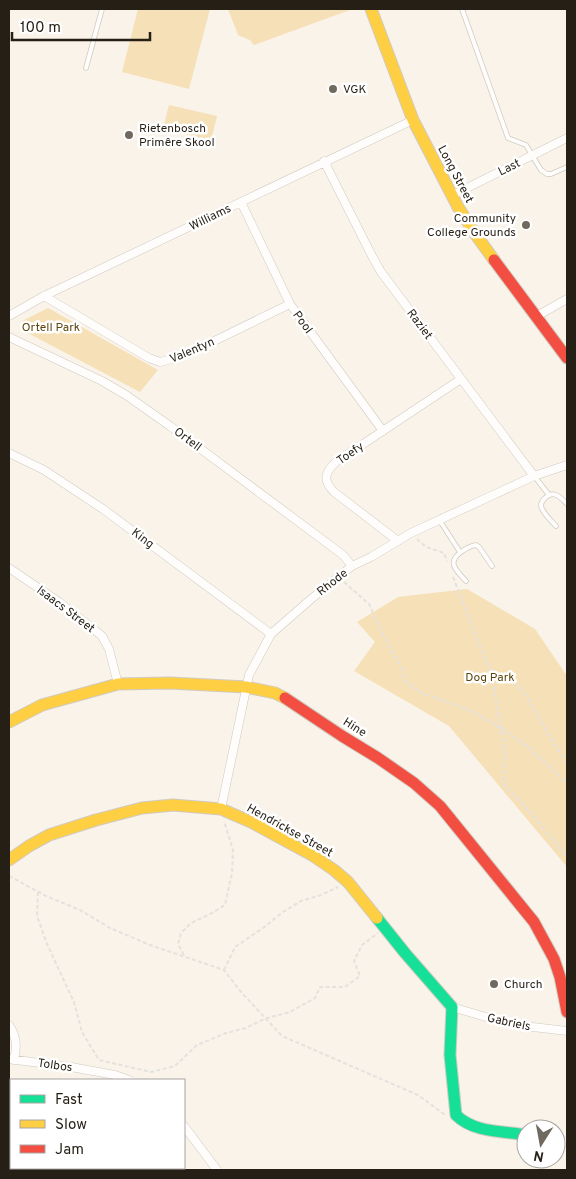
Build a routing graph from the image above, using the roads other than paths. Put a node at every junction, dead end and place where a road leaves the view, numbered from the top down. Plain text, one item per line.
1 (102, 9) edge
2 (372, 9) edge
3 (462, 9) edge
4 (86, 68) dead end
5 (413, 120) junction
6 (567, 138) edge
7 (532, 156) junction
8 (324, 162) junction
9 (567, 167) edge
10 (451, 196) junction
11 (241, 202) junction
12 (44, 296) junction
13 (567, 299) edge
14 (290, 304) junction
15 (9, 316) edge
16 (537, 316) junction
17 (9, 337) edge
18 (567, 358) edge
19 (461, 379) junction
20 (383, 430) junction
21 (9, 453) edge
22 (567, 465) edge
23 (534, 476) junction
24 (549, 495) junction
25 (567, 504) edge
26 (440, 520) junction
27 (556, 526) dead end
28 (398, 540) junction
29 (460, 552) junction
30 (352, 566) junction
31 (492, 566) dead end
32 (10, 572) edge
33 (466, 581) dead end
34 (271, 634) junction
35 (118, 684) junction
36 (246, 687) junction
37 (9, 722) edge
38 (221, 809) junction
39 (9, 860) edge
40 (452, 1007) junction
41 (567, 1012) edge
42 (9, 1025) edge
43 (567, 1032) edge
44 (12, 1059) edge
45 (127, 1079) edge
46 (185, 1127) edge
47 (516, 1133) edge
48 (217, 1170) edge

1 - 4 lane
2 - 5 street, Long Street
3 - 7 lane
5 - 8 street, Williams
5 - 10 street, Long Street
6 - 7 street, Last
7 - 9 lane
7 - 10 street, Last
8 - 11 street, Williams
8 - 19 street, Raziet
10 - 16 street, Long Street
11 - 12 street, Williams
11 - 14 street, Pool
12 - 14 street, Valentyn
12 - 15 street, Williams
13 - 16 street
14 - 20 street, Pool
16 - 18 street, Long Street
17 - 30 street, Ortell
19 - 20 street, Toefy
19 - 23 street, Raziet
20 - 28 street, Toefy
21 - 34 street, King
22 - 23 street, Rhode
23 - 24 lane
23 - 26 street, Rhode
24 - 25 lane
24 - 27 lane
26 - 28 street, Rhode
26 - 29 lane
28 - 30 street, Rhode
29 - 31 lane
29 - 33 lane
30 - 34 street, Rhode
32 - 35 street, Isaacs Street
34 - 36 street, Rhode
35 - 36 street, Hine
35 - 37 street, Hine
36 - 38 street, Rhode
36 - 41 street, Hine
38 - 39 street, Hendrickse Street
38 - 40 street, Hendrickse Street
40 - 43 street, Gabriels
40 - 47 street
42 - 44 street
44 - 45 street, Tolbos
46 - 48 street

